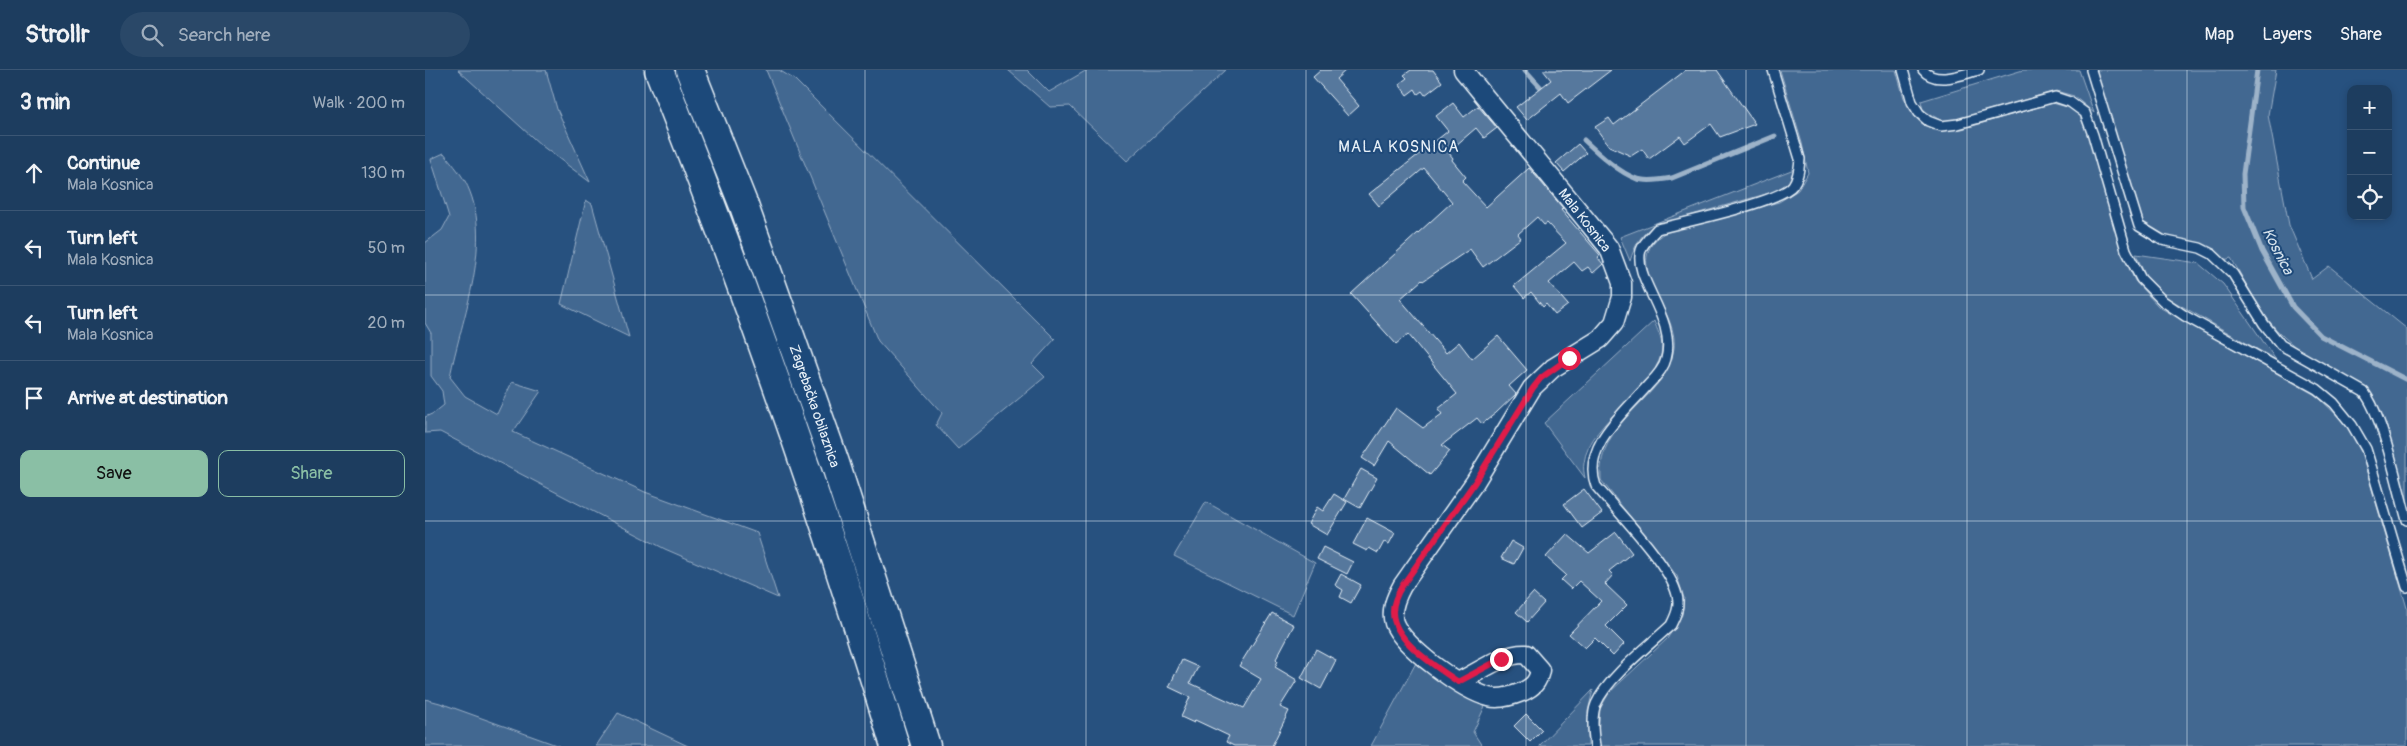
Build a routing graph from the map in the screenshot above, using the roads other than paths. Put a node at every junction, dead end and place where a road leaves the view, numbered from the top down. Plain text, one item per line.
1 (659, 70) edge
2 (690, 70) edge
3 (1463, 70) edge
4 (1773, 70) edge
5 (1903, 70) edge
6 (1923, 70) edge
7 (1979, 70) edge
8 (2091, 70) edge
9 (2407, 520) edge
10 (2407, 587) edge
11 (1458, 682) dead end
12 (895, 746) edge
13 (927, 746) edge
14 (1595, 746) edge

1 - 12 highway, Zagrebačka obilaznica
2 - 13 highway, Zagrebačka obilaznica
3 - 11 street, Mala Kosnica
4 - 14 lane
5 - 10 lane
6 - 7 lane
8 - 9 lane

